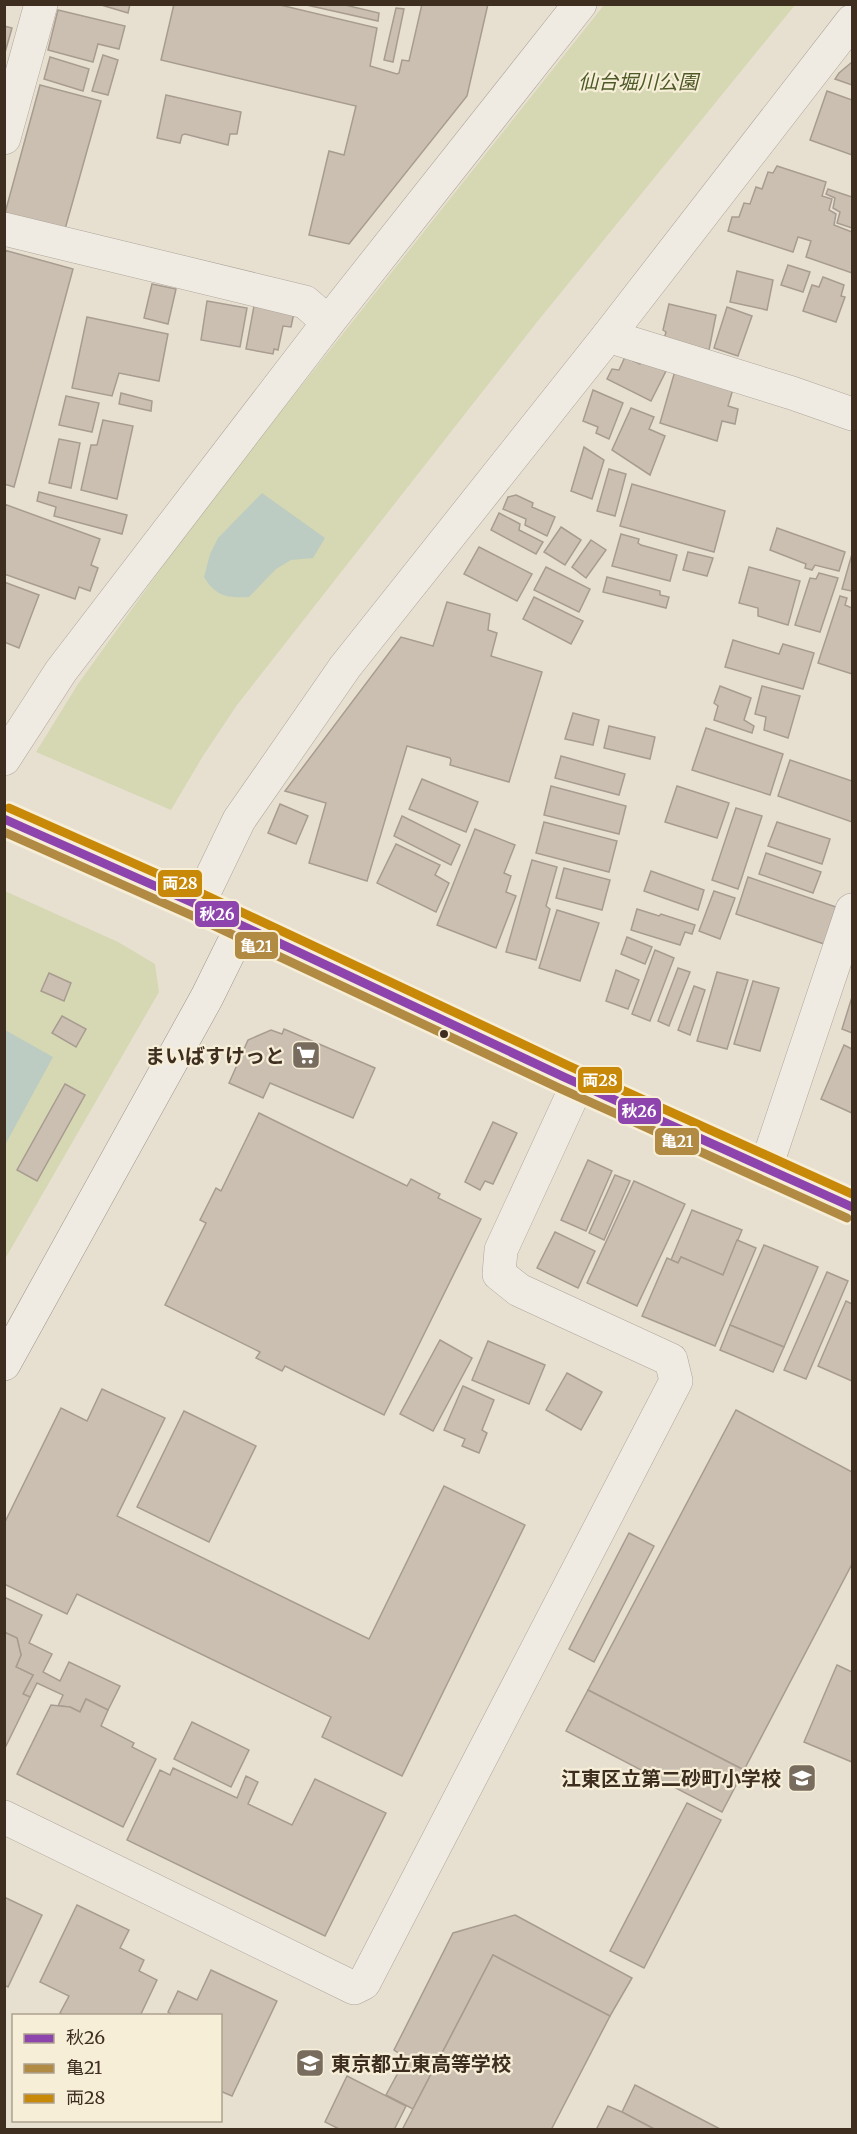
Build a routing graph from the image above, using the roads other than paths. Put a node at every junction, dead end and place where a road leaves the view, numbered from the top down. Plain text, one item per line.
1 (41, 4) edge
2 (580, 4) edge
3 (852, 21) edge
4 (4, 138) edge
5 (4, 229) edge
6 (328, 322) junction
7 (608, 336) junction
8 (852, 414) edge
9 (4, 759) edge
10 (4, 819) edge
11 (198, 905) junction
12 (852, 910) edge
13 (242, 926) junction
14 (578, 1083) junction
15 (766, 1167) junction
16 (852, 1206) edge
17 (4, 1364) edge
18 (4, 1817) edge

1 - 4 street
2 - 6 street
3 - 7 street
5 - 6 street
6 - 9 street
7 - 8 street
7 - 11 street
10 - 11 main road
11 - 13 main road
12 - 15 street
13 - 14 main road
13 - 17 street
14 - 15 main road
14 - 18 street
15 - 16 main road

